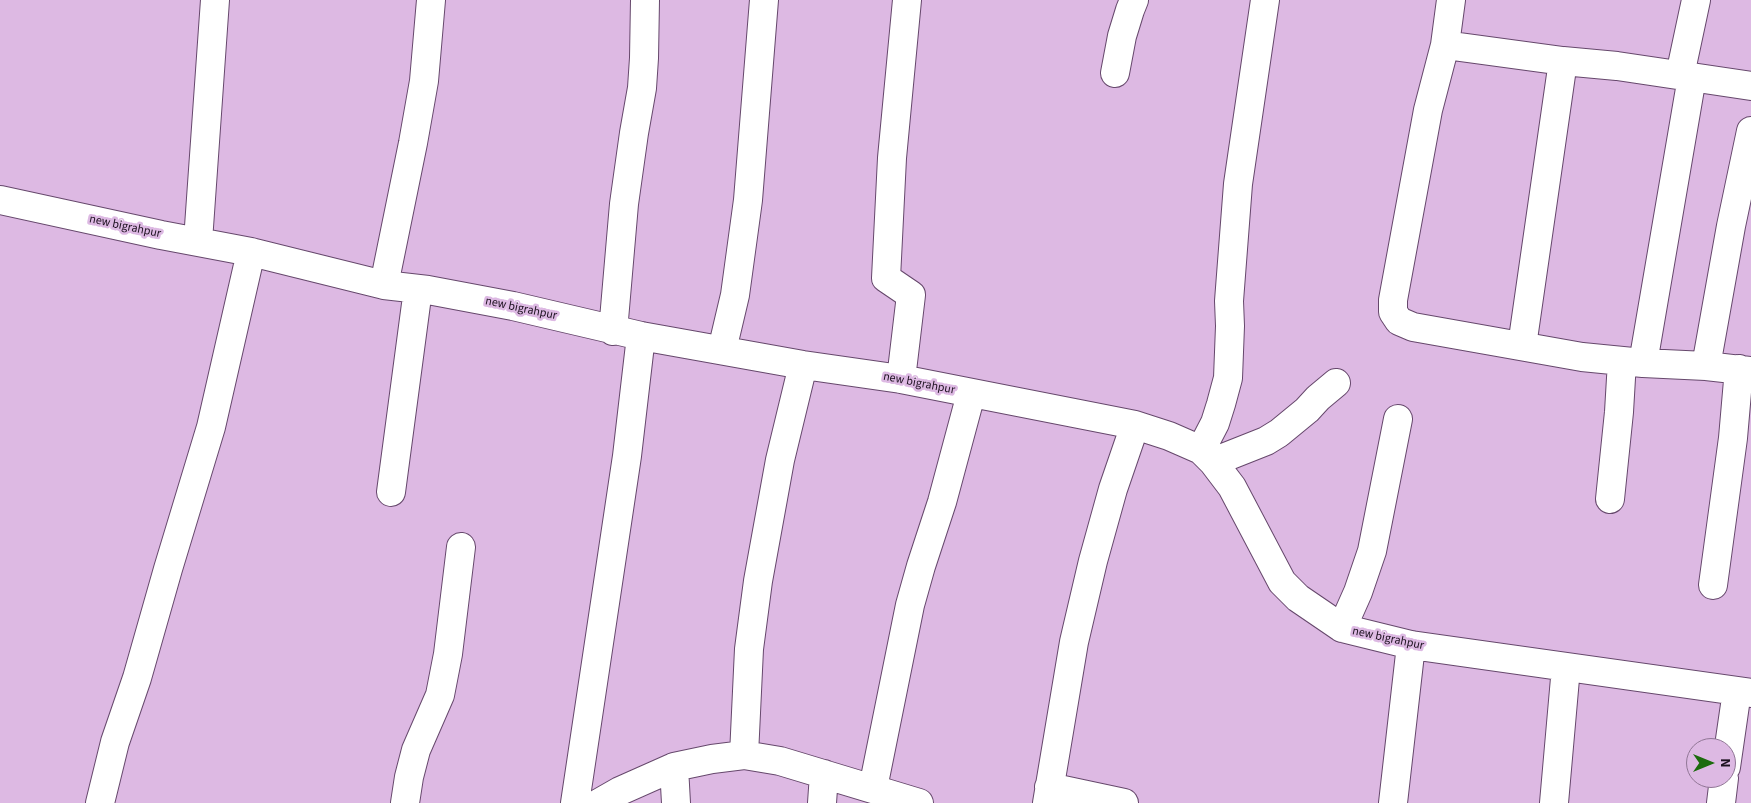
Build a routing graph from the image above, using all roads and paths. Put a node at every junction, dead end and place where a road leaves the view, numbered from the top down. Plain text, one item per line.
1 (215, 0) edge
2 (431, 0) edge
3 (645, 0) edge
4 (764, 0) edge
5 (907, 0) edge
6 (1134, 0) edge
7 (1265, 0) edge
8 (1451, 0) edge
9 (1696, 0) edge
10 (1445, 45) junction
11 (1563, 61) junction
12 (1115, 73) dead end
13 (1686, 76) junction
14 (1751, 86) edge
15 (1751, 130) edge
16 (0, 200) edge
17 (198, 241) junction
18 (251, 252) junction
19 (384, 285) junction
20 (418, 289) junction
21 (614, 331) junction
22 (641, 336) junction
23 (1522, 346) junction
24 (722, 350) junction
25 (1632, 362) junction
26 (803, 364) junction
27 (1706, 366) junction
28 (1745, 370) edge
29 (901, 379) junction
30 (1336, 383) dead end
31 (972, 394) junction
32 (1398, 419) dead end
33 (1135, 425) junction
34 (1207, 456) junction
35 (391, 492) dead end
36 (1610, 499) dead end
37 (461, 547) dead end
38 (1713, 585) dead end
39 (1342, 628) junction
40 (1411, 645) junction
41 (1566, 668) junction
42 (1744, 692) edge
43 (1733, 738) edge
44 (744, 755) junction
45 (674, 767) junction
46 (824, 774) junction
47 (874, 788) junction
48 (1723, 788) edge
49 (1048, 795) edge
50 (100, 803) edge
51 (405, 803) edge
52 (574, 803) edge
53 (599, 803) edge
54 (676, 803) edge
55 (822, 803) edge
56 (919, 803) edge
57 (1124, 803) edge
58 (1393, 803) edge
59 (1554, 803) edge
60 (1721, 803) edge

1 - 17 street
2 - 19 street
3 - 21 street
4 - 24 street
5 - 29 street
6 - 12 street
7 - 34 street
8 - 10 street
9 - 13 street
10 - 11 street
10 - 23 street
11 - 13 street
11 - 23 street
13 - 14 street
13 - 25 street
15 - 27 street
16 - 17 street, new bigrahpur
17 - 18 street, new bigrahpur
18 - 19 street, new bigrahpur
18 - 50 street
19 - 20 street, new bigrahpur
20 - 21 street, new bigrahpur
20 - 35 street
21 - 22 street, new bigrahpur
22 - 24 street, new bigrahpur
22 - 52 street
23 - 25 street
24 - 26 street, new bigrahpur
25 - 27 street
25 - 36 street
26 - 29 street, new bigrahpur
26 - 44 street
27 - 28 street
28 - 38 street
29 - 31 street, new bigrahpur
30 - 34 street
31 - 33 street, new bigrahpur
31 - 47 street
32 - 39 street
33 - 34 street, new bigrahpur
33 - 49 street
34 - 39 street, new bigrahpur
37 - 51 street
39 - 40 street, new bigrahpur
40 - 41 street, new bigrahpur
40 - 58 street
41 - 42 street, new bigrahpur
41 - 59 street
42 - 43 street
44 - 45 street
44 - 46 street
45 - 53 street
45 - 54 street
46 - 47 street
46 - 55 street
47 - 56 street
48 - 60 street
49 - 57 street

